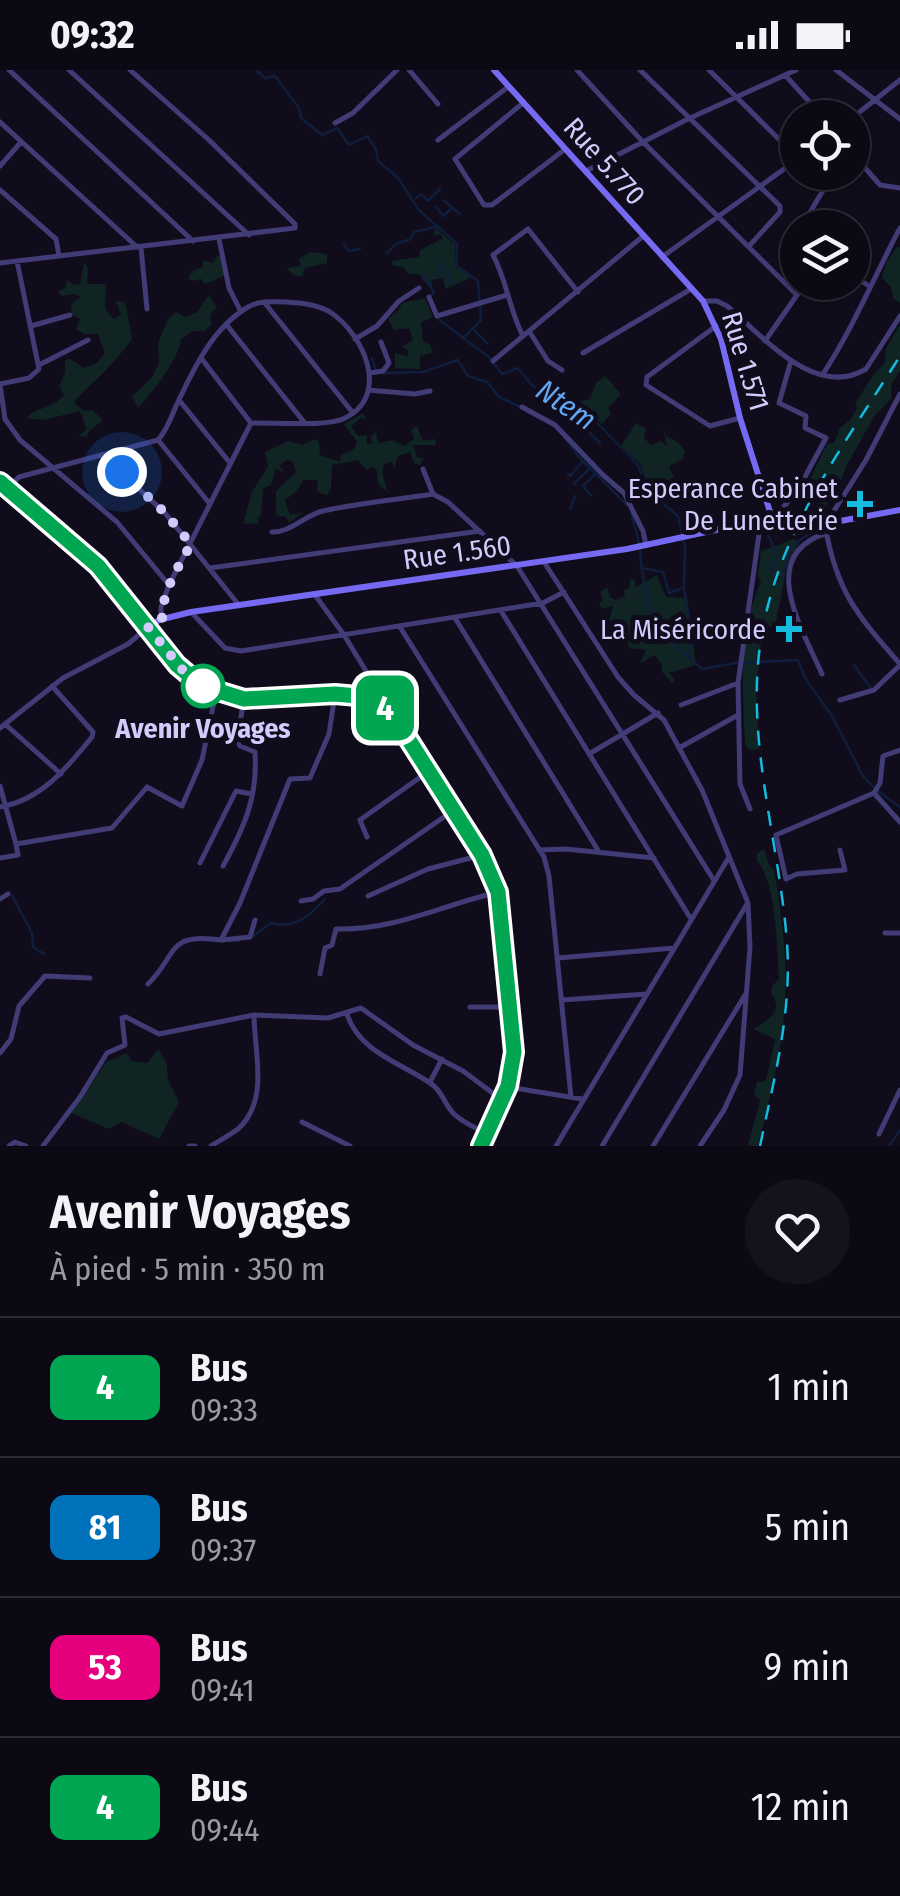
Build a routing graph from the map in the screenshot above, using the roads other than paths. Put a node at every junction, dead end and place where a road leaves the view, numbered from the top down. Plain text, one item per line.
1 (9, 70) edge
2 (69, 70) edge
3 (130, 70) edge
4 (397, 70) edge
5 (410, 70) edge
6 (494, 70) edge
7 (578, 70) edge
8 (640, 70) edge
9 (708, 70) edge
10 (796, 70) edge
11 (836, 70) edge
12 (785, 75) junction
13 (900, 80) edge
14 (508, 87) junction
15 (734, 97) junction
16 (808, 100) edge
17 (875, 100) junction
18 (522, 103) junction
19 (438, 104) dead end
20 (870, 104) edge
21 (688, 119) junction
22 (900, 119) edge
23 (0, 122) edge
24 (335, 123) dead end
25 (438, 140) dead end
26 (642, 141) junction
27 (21, 142) junction
28 (780, 142) edge
29 (564, 150) junction
30 (0, 166) edge
31 (780, 171) edge
32 (584, 172) junction
33 (870, 174) edge
34 (759, 186) junction
35 (900, 188) edge
36 (0, 190) edge
37 (720, 215) junction
38 (900, 228) edge
39 (248, 235) junction
40 (642, 237) junction
41 (219, 238) junction
42 (193, 241) junction
43 (750, 245) junction
44 (139, 248) junction
45 (60, 256) junction
46 (662, 257) junction
47 (16, 260) junction
48 (0, 263) edge
49 (780, 277) edge
50 (870, 284) edge
51 (418, 288) dead end
52 (691, 289) junction
53 (578, 292) junction
54 (507, 295) junction
55 (430, 298) dead end
56 (794, 300) edge
57 (863, 300) edge
58 (264, 301) junction
59 (703, 302) junction
60 (147, 309) dead end
61 (241, 312) junction
62 (70, 316) dead end
63 (900, 316) edge
64 (226, 324) junction
65 (31, 326) junction
66 (716, 326) junction
67 (526, 334) junction
68 (354, 339) junction
69 (88, 340) dead end
70 (381, 342) dead end
71 (765, 342) junction
72 (584, 352) dead end
73 (200, 358) junction
74 (791, 361) junction
75 (493, 362) dead end
76 (40, 365) junction
77 (562, 370) dead end
78 (370, 373) junction
79 (823, 374) junction
80 (0, 384) edge
81 (368, 390) junction
82 (430, 391) dead end
83 (900, 394) edge
84 (179, 400) junction
85 (522, 406) dead end
86 (353, 413) junction
87 (740, 418) junction
88 (304, 422) junction
89 (251, 423) junction
90 (158, 440) junction
91 (102, 455) junction
92 (230, 463) junction
93 (52, 468) junction
94 (423, 469) dead end
95 (2, 488) edge
96 (433, 494) junction
97 (210, 504) junction
98 (900, 510) edge
99 (774, 518) junction
100 (761, 520) junction
101 (826, 528) junction
102 (480, 531) junction
103 (272, 532) dead end
104 (191, 544) junction
105 (646, 546) junction
106 (544, 562) junction
107 (516, 566) junction
108 (210, 568) junction
109 (169, 585) junction
110 (564, 592) junction
111 (315, 595) junction
112 (542, 604) junction
113 (240, 606) junction
114 (500, 610) junction
115 (191, 612) junction
116 (455, 618) junction
117 (162, 619) junction
118 (400, 626) junction
119 (148, 627) junction
120 (344, 635) junction
121 (900, 665) edge
122 (822, 674) dead end
123 (738, 683) junction
124 (52, 686) junction
125 (216, 692) junction
126 (335, 694) junction
127 (244, 699) junction
128 (840, 700) dead end
129 (379, 702) junction
130 (681, 705) dead end
131 (658, 713) junction
132 (738, 715) junction
133 (2, 726) edge
134 (622, 732) junction
135 (679, 748) junction
136 (900, 750) edge
137 (589, 754) junction
138 (429, 771) junction
139 (62, 774) junction
140 (0, 786) edge
141 (876, 791) junction
142 (252, 794) junction
143 (4, 807) edge
144 (750, 809) dead end
145 (454, 810) junction
146 (900, 822) edge
147 (367, 837) dead end
148 (16, 844) junction
149 (539, 850) junction
150 (840, 850) dead end
151 (600, 852) junction
152 (482, 855) junction
153 (729, 856) junction
154 (0, 858) edge
155 (654, 858) junction
156 (200, 863) dead end
157 (223, 866) dead end
158 (714, 879) junction
159 (498, 892) junction
160 (8, 894) dead end
161 (368, 896) dead end
162 (0, 899) edge
163 (301, 901) dead end
164 (748, 902) junction
165 (691, 918) junction
166 (254, 920) dead end
167 (885, 933) dead end
168 (900, 933) edge
169 (221, 940) junction
170 (675, 948) junction
171 (558, 958) junction
172 (320, 974) dead end
173 (90, 978) dead end
174 (148, 984) dead end
175 (747, 992) junction
176 (647, 994) junction
177 (562, 1000) junction
178 (470, 1007) dead end
179 (511, 1007) junction
180 (254, 1014) junction
181 (348, 1014) junction
182 (0, 1053) edge
183 (442, 1060) junction
184 (430, 1082) junction
185 (508, 1086) junction
186 (900, 1090) edge
187 (572, 1097) junction
188 (582, 1099) junction
189 (502, 1100) junction
190 (302, 1122) dead end
191 (487, 1134) junction
192 (879, 1134) dead end
193 (9, 1146) edge
194 (26, 1146) edge
195 (43, 1146) edge
196 (211, 1146) edge
197 (350, 1146) edge
198 (481, 1146) edge
199 (556, 1146) edge
200 (602, 1146) edge
201 (653, 1146) edge
202 (700, 1146) edge

1 - 42 street
2 - 39 street
3 - 39 street
4 - 24 street
5 - 19 street
6 - 14 main road, Rue 5.770
7 - 26 street
8 - 21 street
9 - 15 street
10 - 12 street
11 - 17 street
12 - 15 street
12 - 16 street
13 - 17 street
14 - 18 main road, Rue 5.770
14 - 25 street
15 - 21 street
15 - 28 street
17 - 20 street
17 - 22 street
18 - 29 main road, Rue 5.770
18 - 29 street
21 - 26 street
21 - 34 street
23 - 27 street
26 - 32 street
26 - 37 street
27 - 30 street
27 - 44 street
29 - 32 main road, Rue 5.770
31 - 34 street
32 - 40 main road, Rue 5.770
33 - 35 street
34 - 37 street
34 - 43 street
36 - 45 street
37 - 43 street
37 - 46 street
38 - 50 street
39 - 41 street
40 - 46 main road, Rue 1.571
40 - 53 street
41 - 42 street
41 - 61 street
42 - 44 street
43 - 49 street
44 - 45 street
44 - 60 street
45 - 47 street
46 - 52 main road, Rue 1.571
47 - 48 street
47 - 65 street
51 - 68 street
52 - 59 main road, Rue 1.571
52 - 72 street
53 - 54 street
53 - 67 street
54 - 55 street
54 - 67 street
56 - 71 street
57 - 79 street
58 - 61 street
58 - 68 street
58 - 86 street
59 - 66 main road, Rue 1.571
59 - 71 street
61 - 64 street
62 - 65 street
63 - 79 street
64 - 73 street
64 - 88 street
65 - 76 street
66 - 87 main road, Rue 1.571
66 - 87 street
67 - 75 street
67 - 77 street
68 - 78 street
69 - 76 street
70 - 78 street
71 - 74 street
73 - 84 street
73 - 89 street
74 - 79 street
74 - 99 street
76 - 80 street
78 - 81 street
80 - 93 street
81 - 82 street
81 - 86 street
83 - 101 street
84 - 90 street
84 - 92 street
85 - 105 street
86 - 88 street
87 - 99 main road, Rue 1.571
88 - 89 street
89 - 92 street
90 - 91 street
90 - 97 street
91 - 93 street
91 - 104 street
92 - 97 street
93 - 95 street
93 - 109 street
94 - 96 street
95 - 119 main road
96 - 102 street
96 - 103 street
97 - 104 street
98 - 101 main road, Rue 1.560
99 - 100 main road, Rue 1.560
99 - 101 main road, Rue 1.560
100 - 105 main road, Rue 1.560
100 - 123 street
101 - 121 street
101 - 122 street
102 - 107 street
102 - 108 street
104 - 108 street
104 - 109 street
105 - 106 main road, Rue 1.560
106 - 107 main road, Rue 1.560
106 - 110 street
107 - 111 main road, Rue 1.560
107 - 112 street
108 - 113 street
109 - 117 street
110 - 112 street
110 - 131 street
111 - 113 main road, Rue 1.560
111 - 120 street
112 - 114 street
112 - 134 street
113 - 115 main road, Rue 1.560
114 - 116 street
114 - 137 street
115 - 117 main road, Rue 1.560
115 - 120 street
116 - 118 street
116 - 151 street
117 - 119 main road, Rue 1.560
118 - 120 street
118 - 149 street
119 - 124 street
119 - 125 main road
120 - 129 street
121 - 128 street
123 - 130 street
123 - 132 street
124 - 133 street
124 - 139 street
125 - 127 main road
125 - 148 street
126 - 127 main road
126 - 129 main road
126 - 169 street
127 - 142 street
129 - 138 main road
131 - 134 street
131 - 135 street
132 - 135 street
132 - 144 street
133 - 139 street
134 - 137 street
134 - 158 street
135 - 153 street
136 - 141 street
137 - 155 street
138 - 145 main road
138 - 147 street
139 - 143 street
140 - 143 street
141 - 146 street
141 - 150 street
142 - 156 street
142 - 157 street
143 - 148 street
145 - 152 main road
145 - 163 street
148 - 154 street
149 - 151 street
149 - 171 street
151 - 155 street
152 - 159 main road
152 - 161 street
153 - 158 street
153 - 164 street
155 - 165 street
158 - 165 street
159 - 172 street
159 - 179 main road
160 - 162 street
164 - 175 street
164 - 200 street
165 - 170 street
166 - 169 street
167 - 168 street
169 - 174 street
170 - 171 street
170 - 176 street
171 - 177 street
173 - 182 street
175 - 201 street
175 - 202 street
176 - 177 street
176 - 188 street
177 - 187 street
178 - 179 street
179 - 185 main road
180 - 181 street
180 - 195 street
180 - 196 street
181 - 183 street
181 - 184 street
183 - 184 street
183 - 189 street
184 - 191 street
185 - 187 street
185 - 189 main road
186 - 192 street
187 - 188 street
188 - 199 street
189 - 191 main road
190 - 197 street
191 - 198 main road
193 - 194 street

